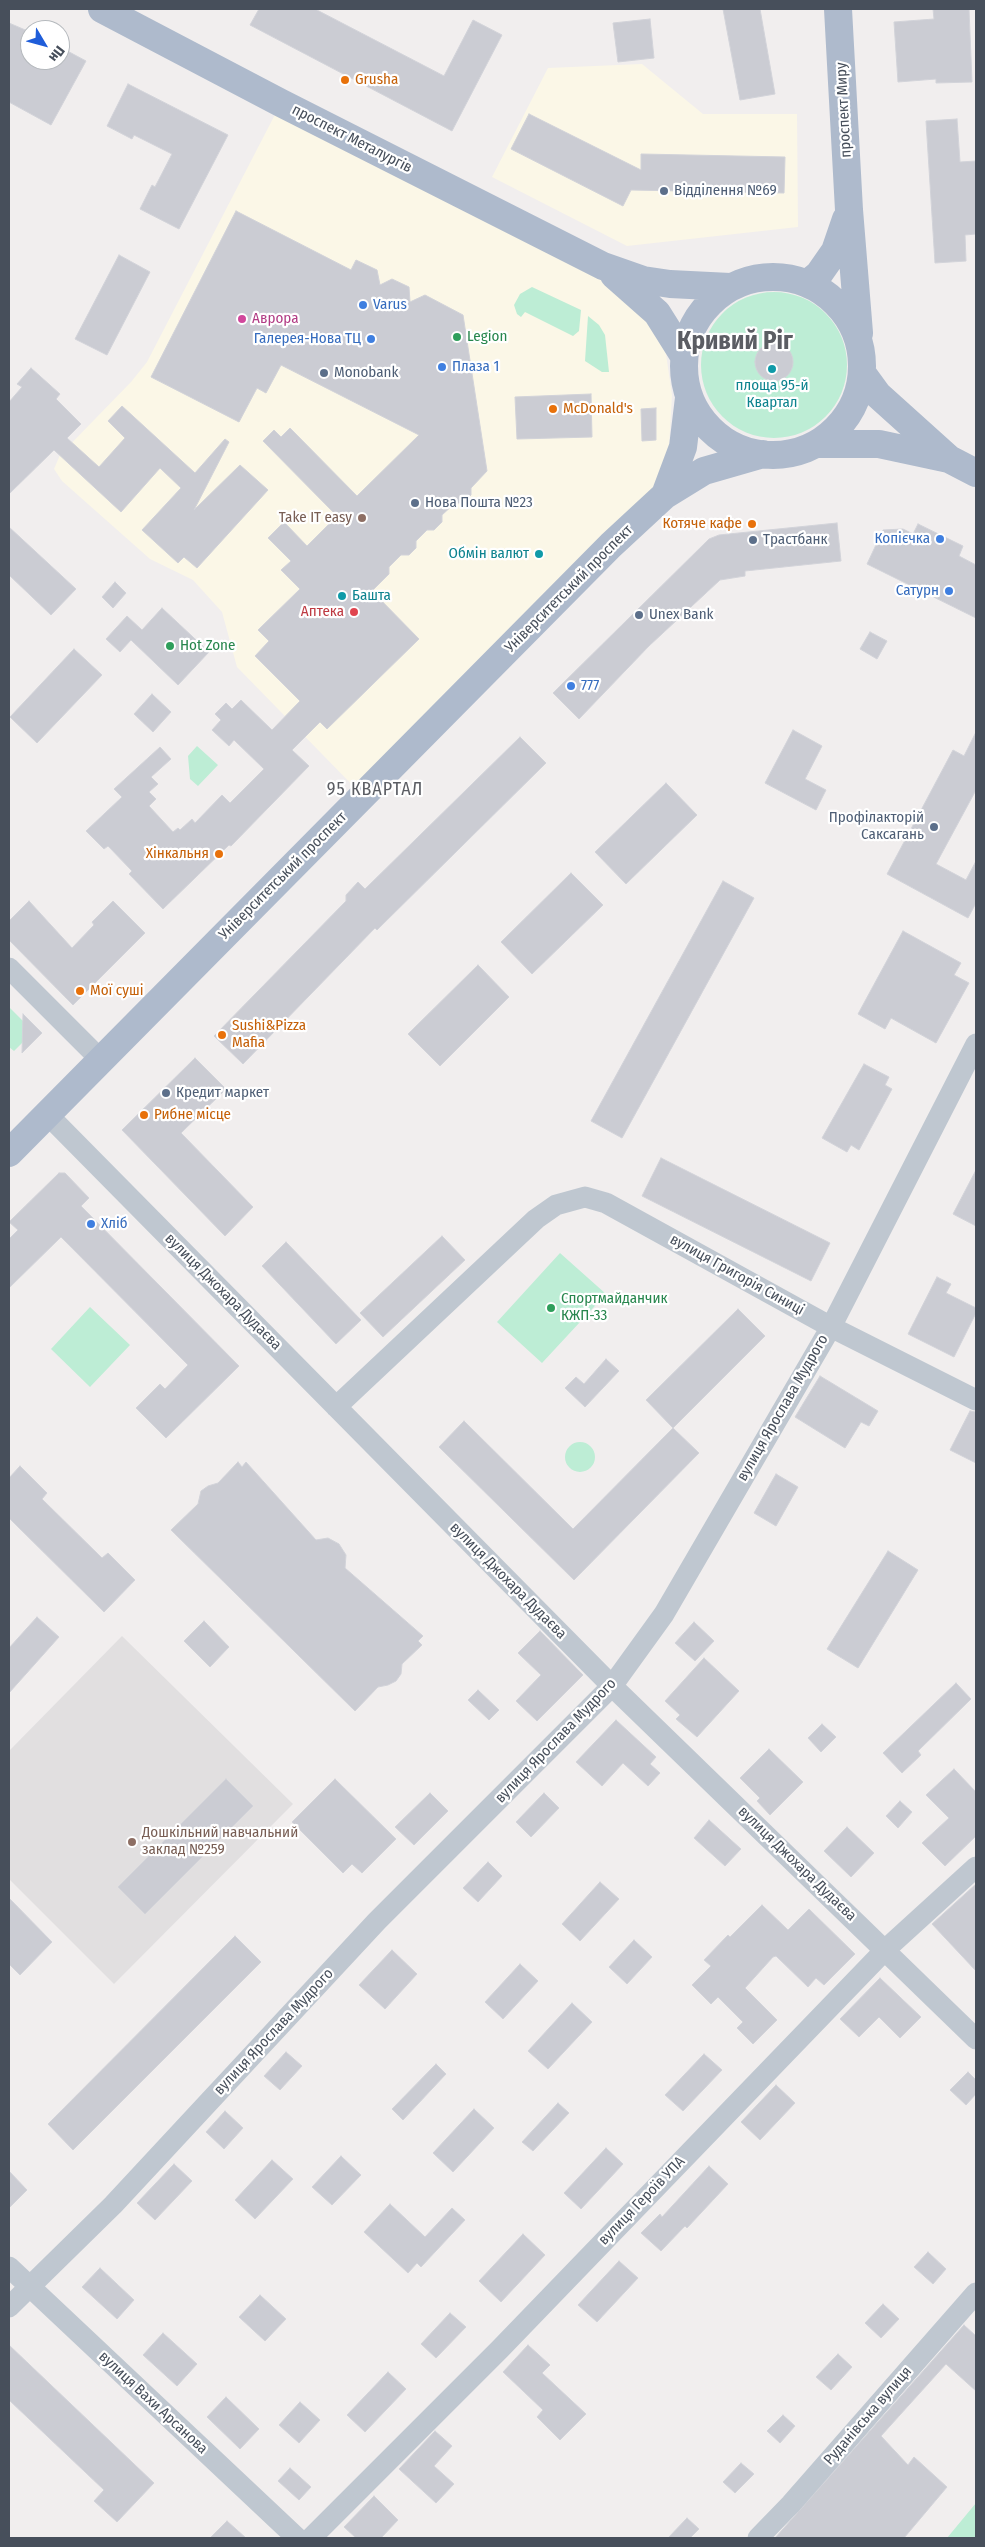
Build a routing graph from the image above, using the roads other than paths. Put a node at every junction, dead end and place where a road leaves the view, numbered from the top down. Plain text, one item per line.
1 (102, 9) edge
2 (838, 9) edge
3 (849, 210) junction
4 (603, 266) junction
5 (808, 283) junction
6 (730, 287) junction
7 (860, 344) junction
8 (684, 356) junction
9 (862, 373) junction
10 (690, 398) junction
11 (817, 444) junction
12 (762, 454) junction
13 (949, 459) junction
14 (976, 473) edge
15 (665, 495) junction
16 (9, 968) edge
17 (976, 1044) edge
18 (101, 1060) junction
19 (47, 1114) junction
20 (9, 1153) edge
21 (831, 1327) junction
22 (976, 1400) edge
23 (336, 1407) junction
24 (612, 1686) junction
25 (976, 1867) edge
26 (886, 1949) junction
27 (976, 2039) edge
28 (9, 2267) edge
29 (29, 2287) junction
30 (976, 2293) edge
31 (9, 2307) edge
32 (297, 2538) edge
33 (311, 2538) edge
34 (758, 2538) edge

1 - 4 main road, проспект Металургів
2 - 3 main road, проспект Миру
3 - 5 main road
3 - 7 main road, проспект Миру
4 - 6 main road
4 - 8 main road
5 - 6 main road
5 - 7 main road
6 - 8 main road
7 - 9 main road
8 - 10 main road
9 - 11 main road
9 - 13 main road
10 - 12 main road
10 - 15 main road
11 - 12 main road
11 - 13 main road
12 - 15 main road
13 - 14 main road
15 - 18 main road, Університетський проспект
16 - 18 street
17 - 21 street, вулиця Ярослава Мудрого
18 - 19 main road, Університетський проспект
19 - 20 main road, Університетський проспект
19 - 23 street, вулиця Джохара Дудаєва
21 - 22 street, вулиця Григорія Синиці
21 - 23 street, вулиця Григорія Синиці
21 - 24 street, вулиця Ярослава Мудрого
23 - 24 street, вулиця Джохара Дудаєва
24 - 26 street, вулиця Джохара Дудаєва
24 - 29 street, вулиця Ярослава Мудрого
25 - 26 street, вулиця Героїв УПА
26 - 27 street, вулиця Джохара Дудаєва
26 - 33 street, вулиця Героїв УПА
28 - 29 street, вулиця Вахи Арсанова
29 - 31 street, вулиця Ярослава Мудрого
29 - 32 street, вулиця Вахи Арсанова
30 - 34 street, Руданівська вулиця

